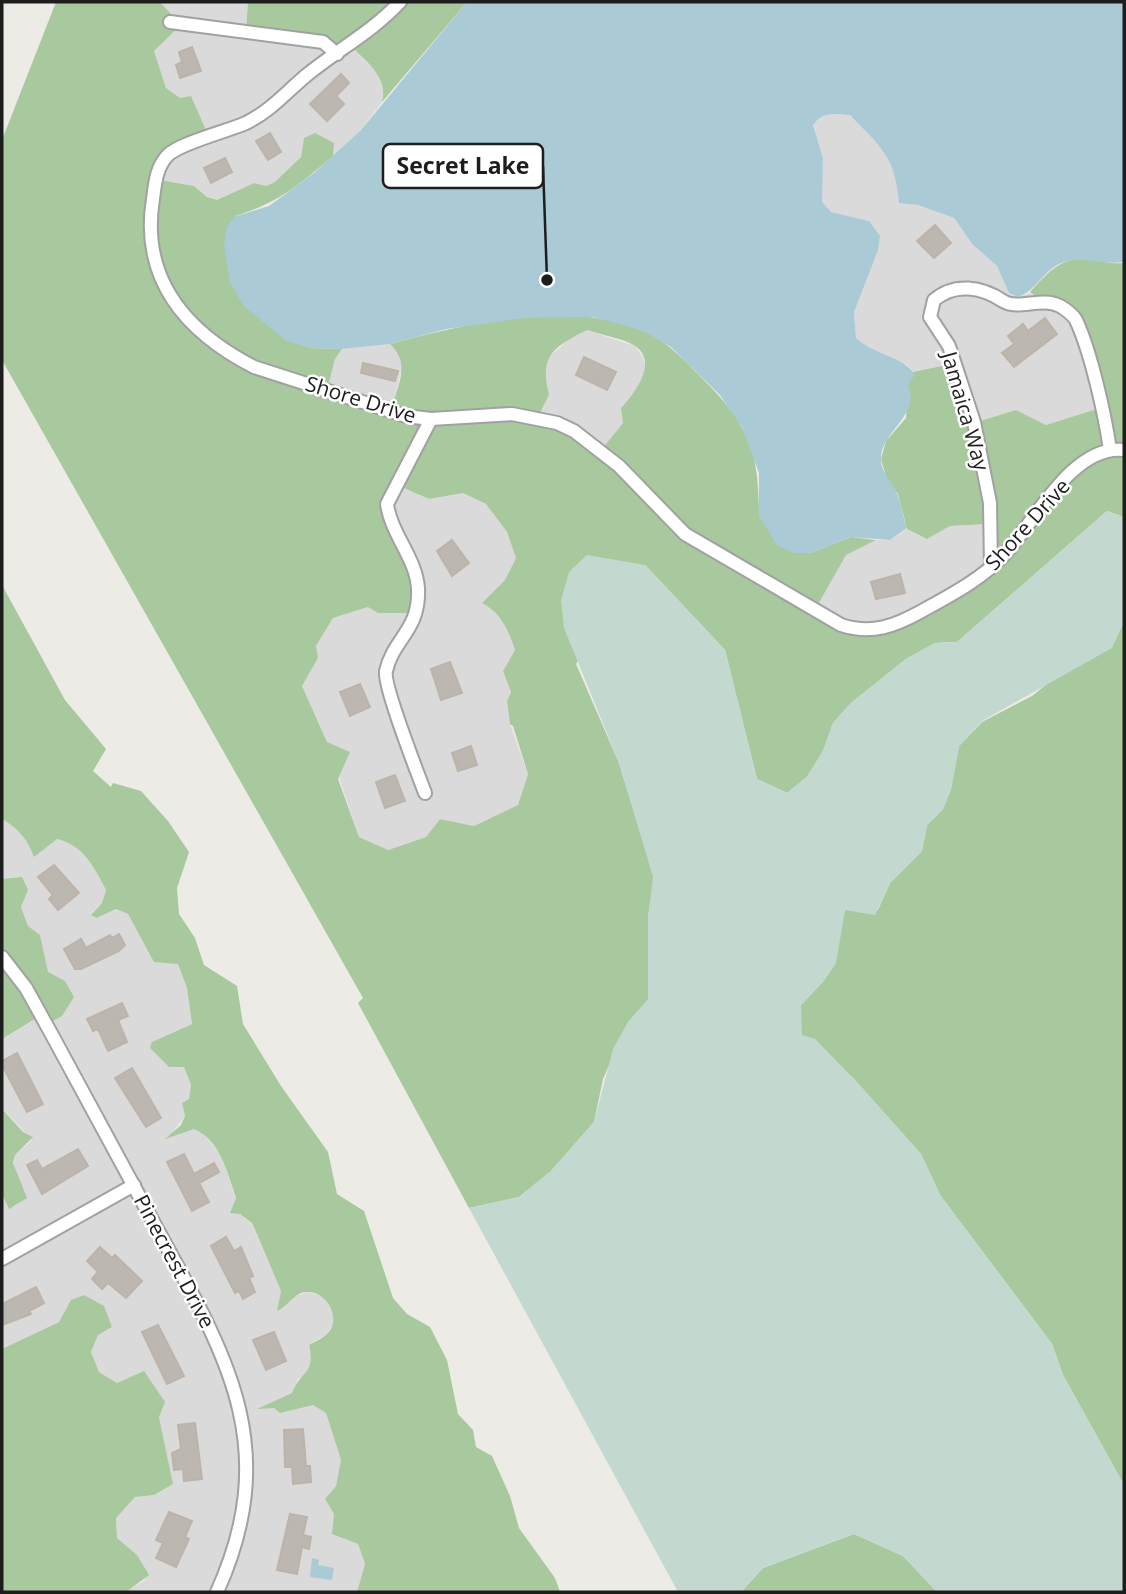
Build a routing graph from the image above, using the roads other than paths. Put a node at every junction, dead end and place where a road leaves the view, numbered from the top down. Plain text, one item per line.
1 (400, 2) edge
2 (170, 22) dead end
3 (337, 54) junction
4 (431, 419) junction
5 (1110, 450) junction
6 (1124, 450) edge
7 (991, 567) junction
8 (425, 793) dead end
9 (2, 957) edge
10 (134, 1185) junction
11 (2, 1259) edge
12 (217, 1592) edge

1 - 3 street, Shore Drive
2 - 3 street
3 - 4 street, Shore Drive
4 - 7 street, Shore Drive
4 - 8 street
5 - 6 street, Shore Drive
5 - 7 street, Shore Drive
5 - 7 street, Jamaica Way
9 - 10 street, Pinecrest Drive
10 - 11 street
10 - 12 street, Pinecrest Drive

